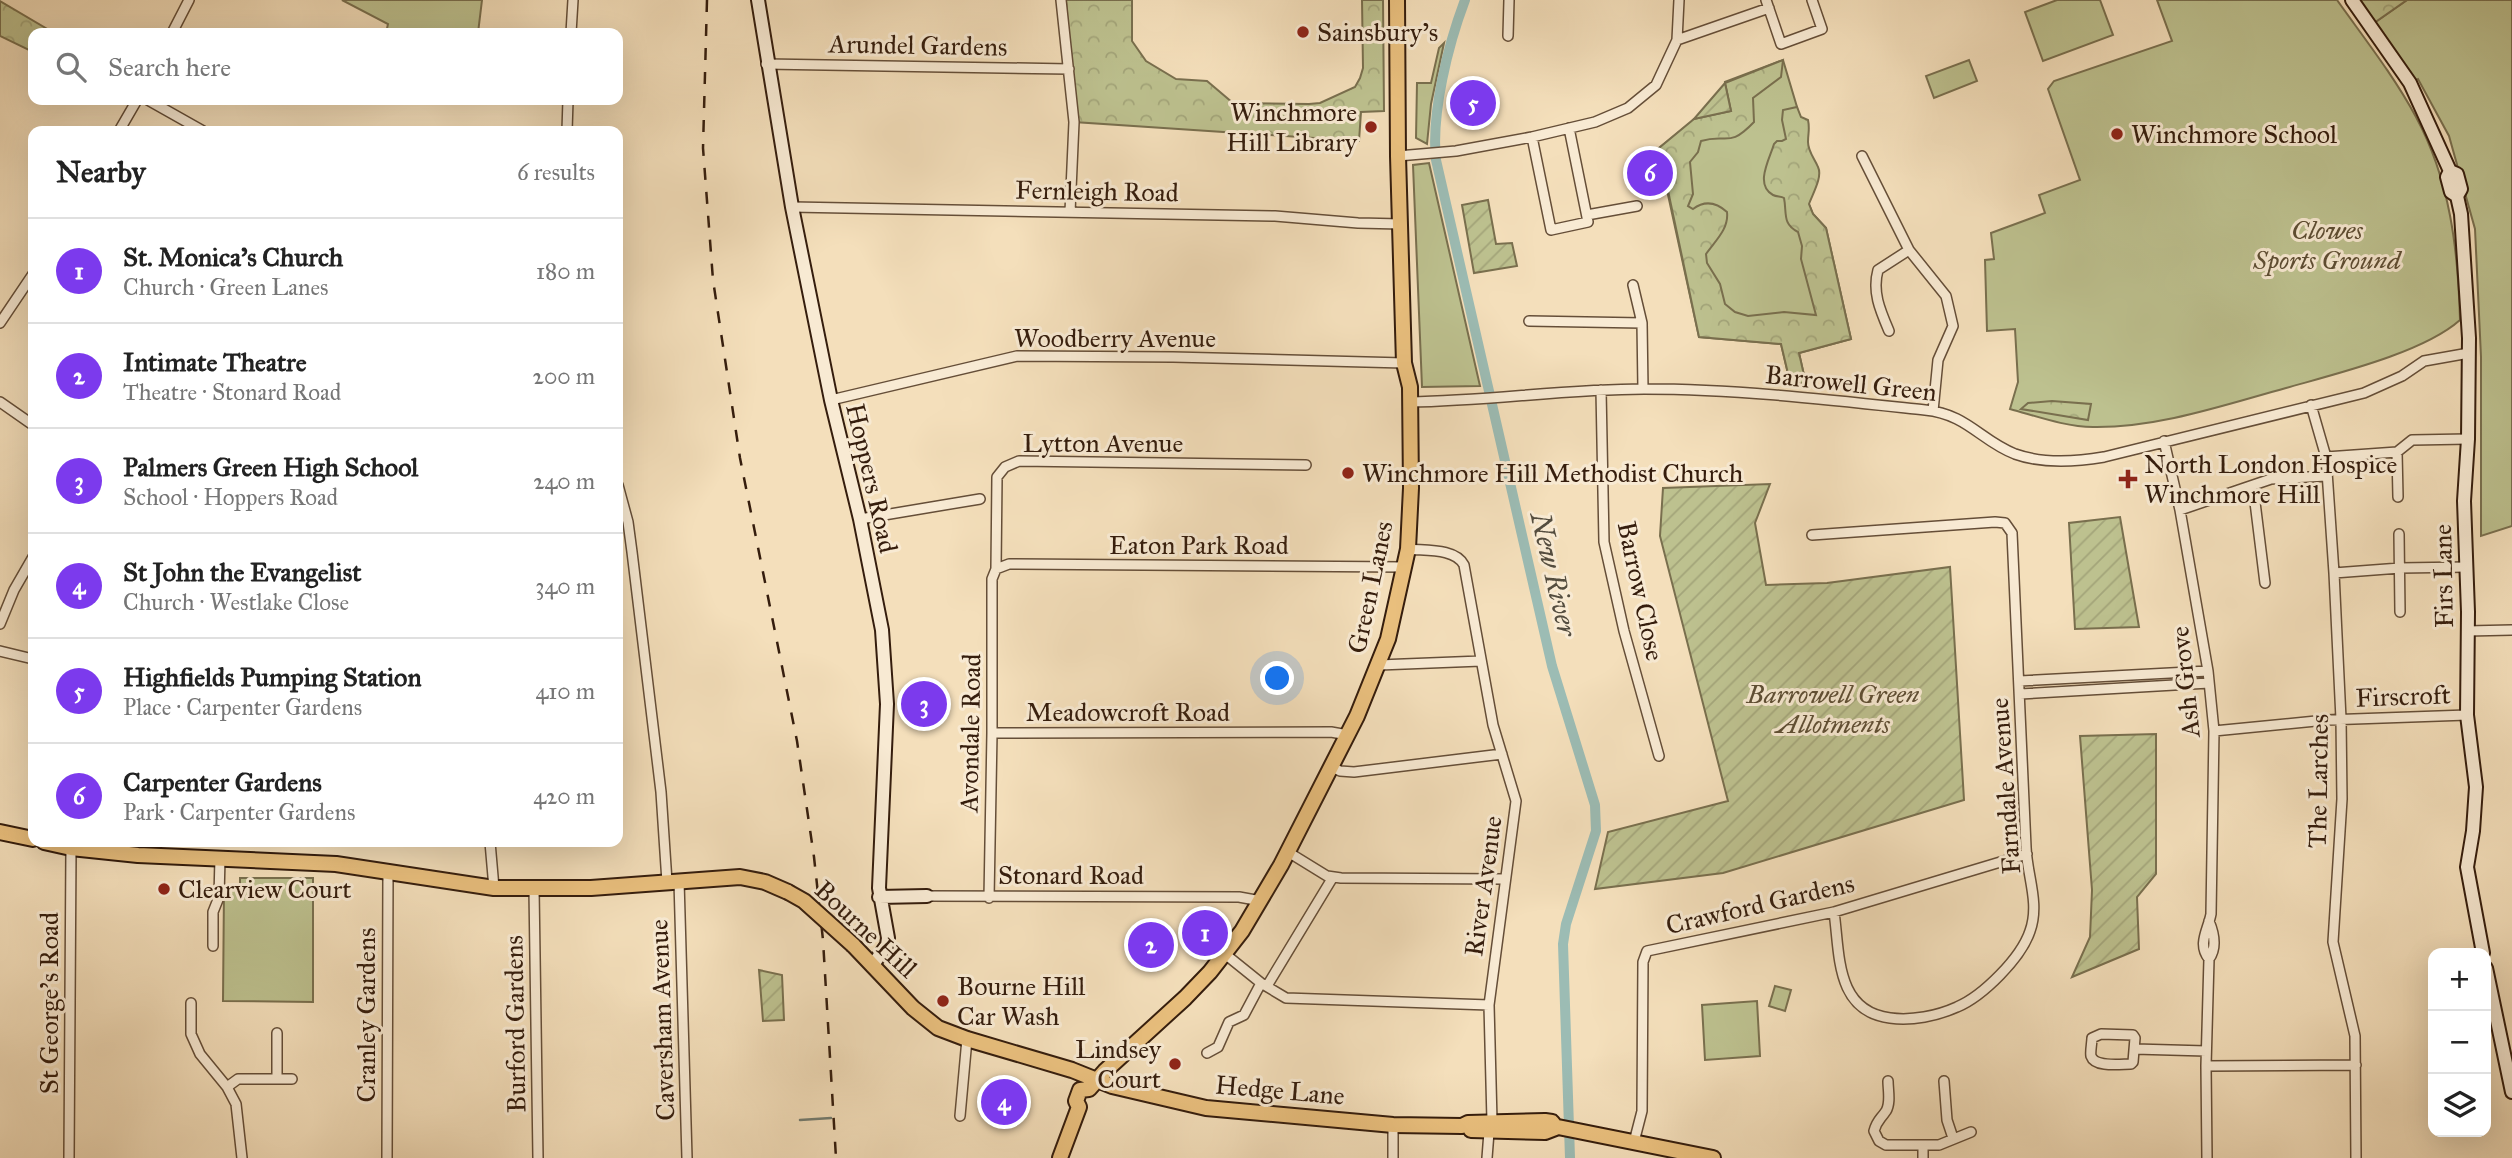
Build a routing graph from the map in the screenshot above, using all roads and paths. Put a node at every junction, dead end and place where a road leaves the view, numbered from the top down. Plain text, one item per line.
1 (189, 0) edge
2 (573, 0) edge
3 (758, 0) edge
4 (1061, 0) edge
5 (1397, 0) edge
6 (1508, 0) edge
7 (1679, 0) edge
8 (1812, 0) edge
9 (2352, 0) edge
10 (1767, 4) edge
11 (175, 28) edge
12 (571, 28) edge
13 (1508, 36) dead end
14 (1677, 40) junction
15 (766, 64) junction
16 (1069, 69) junction
17 (134, 105) edge
18 (157, 105) edge
19 (568, 105) edge
20 (122, 126) edge
21 (194, 126) edge
22 (567, 126) edge
23 (1569, 128) junction
24 (1532, 137) junction
25 (1398, 156) junction
26 (1862, 156) dead end
27 (1637, 206) dead end
28 (792, 207) junction
29 (1070, 212) junction
30 (1587, 215) junction
31 (1401, 224) junction
32 (1909, 250) junction
33 (28, 281) edge
34 (1633, 285) dead end
35 (1528, 321) dead end
36 (0, 323) edge
37 (1642, 323) junction
38 (1889, 331) dead end
39 (2469, 353) junction
40 (1405, 363) junction
41 (1643, 389) junction
42 (1601, 390) junction
43 (831, 400) junction
44 (0, 402) edge
45 (1410, 402) junction
46 (2311, 405) junction
47 (1933, 411) junction
48 (28, 422) edge
49 (2468, 439) junction
50 (2164, 441) junction
51 (2397, 452) junction
52 (2326, 457) junction
53 (1306, 465) dead end
54 (2326, 476) junction
55 (2253, 486) junction
56 (2398, 497) dead end
57 (981, 499) dead end
58 (623, 504) edge
59 (2180, 510) junction
60 (860, 519) junction
61 (2399, 534) dead end
62 (1812, 535) dead end
63 (1408, 550) junction
64 (28, 566) edge
65 (1403, 566) junction
66 (2467, 567) junction
67 (2400, 568) junction
68 (996, 569) junction
69 (2334, 573) junction
70 (2265, 583) dead end
71 (2400, 612) dead end
72 (0, 624) edge
73 (2512, 630) edge
74 (2467, 631) junction
75 (0, 651) edge
76 (28, 658) edge
77 (1481, 661) junction
78 (1379, 665) junction
79 (2208, 671) junction
80 (2020, 681) junction
81 (2209, 683) junction
82 (2020, 694) junction
83 (2467, 715) junction
84 (2341, 719) junction
85 (2214, 731) junction
86 (992, 733) junction
87 (1348, 735) junction
88 (1502, 754) junction
89 (1659, 756) dead end
90 (1332, 767) junction
91 (0, 832) edge
92 (28, 838) edge
93 (66, 847) edge
94 (490, 847) edge
95 (71, 848) junction
96 (1288, 852) junction
97 (2026, 854) junction
98 (220, 858) junction
99 (388, 872) junction
100 (1333, 877) junction
101 (1505, 879) junction
102 (673, 881) junction
103 (494, 888) junction
104 (534, 889) junction
105 (880, 897) junction
106 (926, 897) joint
107 (989, 898) junction
108 (1261, 901) junction
109 (1833, 912) junction
110 (213, 946) dead end
111 (2482, 948) edge
112 (1225, 954) junction
113 (872, 966) junction
114 (1264, 985) junction
115 (2491, 991) edge
116 (191, 1003) dead end
117 (1489, 1005) junction
118 (276, 1033) dead end
119 (967, 1039) junction
120 (2135, 1049) junction
121 (2206, 1051) junction
122 (1207, 1053) dead end
123 (2356, 1065) junction
124 (2206, 1066) junction
125 (277, 1078) junction
126 (292, 1079) dead end
127 (1888, 1081) dead end
128 (1944, 1081) dead end
129 (1093, 1084) junction
130 (227, 1087) junction
131 (2512, 1090) edge
132 (960, 1116) dead end
133 (1393, 1125) junction
134 (1490, 1126) junction
135 (1971, 1132) dead end
136 (1954, 1138) junction
137 (1634, 1142) junction
138 (1923, 1145) junction
139 (1657, 1152) edge
140 (69, 1158) edge
141 (242, 1158) edge
142 (387, 1158) edge
143 (538, 1158) edge
144 (687, 1158) edge
145 (1060, 1158) edge
146 (1393, 1158) edge
147 (1487, 1158) edge
148 (1713, 1158) edge
149 (1923, 1158) edge
150 (2207, 1158) edge
151 (2357, 1158) edge

1 - 11 street
2 - 12 street
3 - 15 street, Hoppers Road
4 - 16 street
5 - 25 main road, Green Lanes
6 - 13 street
7 - 14 street
8 - 10 street
9 - 39 street, Firs Lane
10 - 14 street
14 - 23 street
15 - 16 street, Arundel Gardens
15 - 28 street, Hoppers Road
16 - 29 street
17 - 20 street
18 - 21 street
19 - 22 street
23 - 24 street
23 - 30 street
24 - 25 street
24 - 30 street
25 - 31 main road, Green Lanes
26 - 32 street
27 - 30 street
28 - 29 street, Fernleigh Road
28 - 43 street, Hoppers Road
29 - 31 street, Fernleigh Road
31 - 40 main road, Green Lanes
32 - 38 street
32 - 47 street
33 - 36 street
34 - 37 street
35 - 37 street
37 - 41 street
39 - 46 street, Barrowell Green
39 - 49 street, Firs Lane
40 - 43 street, Woodberry Avenue
40 - 45 main road, Green Lanes
41 - 42 street, Barrowell Green
41 - 47 street, Barrowell Green
42 - 45 street, Barrowell Green
42 - 89 street, Barrow Close
43 - 60 street, Hoppers Road
44 - 48 street
45 - 63 main road, Green Lanes
46 - 50 street, Barrowell Green
46 - 52 street, The Larches
47 - 50 street, Barrowell Green
49 - 51 street
49 - 66 street, Firs Lane
50 - 59 street, Ash Grove
51 - 52 street
51 - 56 street
52 - 54 street, The Larches
53 - 68 street, Lytton Avenue
54 - 55 street
54 - 69 street, The Larches
55 - 59 street
55 - 70 street
57 - 60 street
58 - 102 street, Caversham Avenue
59 - 79 street, Ash Grove
60 - 105 street, Hoppers Road
61 - 67 street
62 - 80 street, Farndale Avenue
63 - 65 main road, Green Lanes
63 - 77 street, River Avenue
64 - 72 street
65 - 68 street, Eaton Park Road
65 - 78 main road, Green Lanes
66 - 67 street
66 - 74 street, Firs Lane
67 - 69 street
67 - 71 street
68 - 86 street, Avondale Road
69 - 84 street, The Larches
73 - 74 street
74 - 83 street, Firs Lane
75 - 76 street
77 - 78 street
77 - 88 street, River Avenue
78 - 87 main road, Green Lanes
79 - 80 street
79 - 81 street, Ash Grove
80 - 82 street, Farndale Avenue
81 - 82 street
81 - 85 street, Ash Grove
82 - 97 street, Farndale Avenue
83 - 84 street, Firscroft
83 - 111 street, Firs Lane
84 - 85 street, Firscroft
84 - 123 street, The Larches
85 - 121 street, Ash Grove
86 - 87 street, Meadowcroft Road
86 - 107 street, Avondale Road
87 - 90 main road, Green Lanes
88 - 90 street
88 - 101 street, River Avenue
90 - 96 main road, Green Lanes
91 - 92 main road
93 - 95 main road, Bourne Hill
94 - 103 street
95 - 98 main road, Bourne Hill
95 - 140 street, St George's Road
96 - 100 street
96 - 108 main road, Green Lanes
97 - 109 street, Crawford Gardens
97 - 109 street, Farndale Avenue
98 - 99 main road, Bourne Hill
98 - 110 street
99 - 103 main road, Bourne Hill
99 - 142 street, Cranley Gardens
100 - 101 street
100 - 114 street
101 - 117 street, River Avenue
102 - 104 main road, Bourne Hill
102 - 113 main road, Bourne Hill, bridge
102 - 144 street, Caversham Avenue
103 - 104 main road, Bourne Hill
104 - 143 street, Burford Gardens
105 - 106 street, Stonard Road
105 - 113 street, Hoppers Road
106 - 107 street, Stonard Road
107 - 108 street, Stonard Road
108 - 112 main road, Green Lanes
109 - 137 street, Crawford Gardens
112 - 114 street
112 - 129 main road, Green Lanes
113 - 119 main road, Bourne Hill
114 - 117 street
114 - 122 street
115 - 131 street
116 - 130 street
117 - 134 street, River Avenue
118 - 125 street
119 - 129 main road, Bourne Hill
119 - 132 street
120 - 120 street
120 - 121 street
121 - 124 street, Ash Grove
123 - 124 street
123 - 151 street, The Larches
124 - 150 street, Ash Grove
125 - 126 street
125 - 130 street
127 - 138 street
128 - 136 street
129 - 133 main road, Hedge Lane
129 - 145 main road, Green Lanes
130 - 141 street
133 - 134 main road, Hedge Lane
133 - 146 street
134 - 137 main road, Hedge Lane
134 - 147 street, River Avenue
135 - 136 street
136 - 138 street
137 - 139 main road, Hedge Lane
138 - 149 street
139 - 148 main road, Hedge Lane

